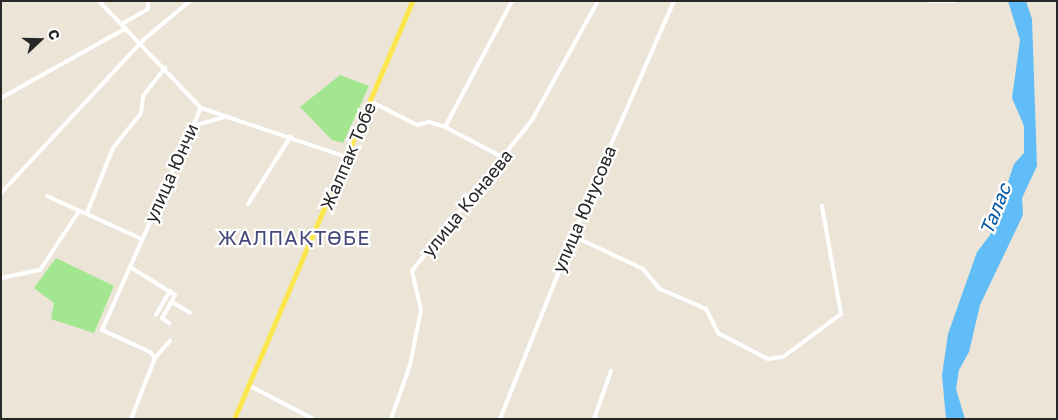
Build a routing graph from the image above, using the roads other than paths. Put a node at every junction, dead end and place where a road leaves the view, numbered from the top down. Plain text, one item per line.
1 (99, 1) edge
2 (148, 1) edge
3 (190, 1) edge
4 (412, 1) edge
5 (512, 1) edge
6 (598, 1) edge
7 (674, 1) edge
8 (929, 1) edge
9 (956, 1) edge
10 (124, 26) junction
11 (140, 43) junction
12 (165, 68) junction
13 (1, 98) edge
14 (372, 102) junction
15 (201, 108) junction
16 (224, 117) junction
17 (192, 126) junction
18 (446, 127) junction
19 (292, 136) junction
20 (347, 157) junction
21 (504, 158) junction
22 (1, 193) edge
23 (47, 196) dead end
24 (248, 204) dead end
25 (822, 206) dead end
26 (79, 211) junction
27 (87, 213) junction
28 (573, 236) junction
29 (142, 239) junction
30 (130, 267) junction
31 (1, 278) edge
32 (170, 291) junction
33 (172, 302) junction
34 (190, 313) dead end
35 (156, 315) dead end
36 (169, 323) dead end
37 (170, 341) dead end
38 (155, 358) junction
39 (611, 372) dead end
40 (250, 386) junction
41 (131, 419) edge
42 (234, 419) edge
43 (313, 419) edge
44 (391, 419) edge
45 (500, 419) edge
46 (594, 419) edge

1 - 10 street
2 - 10 street
3 - 11 street
4 - 14 main road, Жалпак Тобе
5 - 18 street
6 - 21 street, улица Конаева
7 - 28 street, улица Юнусова
8 - 9 street
10 - 11 street
10 - 13 street
11 - 12 street
11 - 22 street
12 - 15 street
12 - 27 street
14 - 18 street
14 - 20 main road, Жалпак Тобе
15 - 16 street
15 - 17 street, улица Юнчи
16 - 17 street
16 - 19 street
17 - 29 street, улица Юнчи
18 - 21 street
19 - 20 street
19 - 24 street
20 - 40 main road, Жалпак Тобе
21 - 44 street, улица Конаева
23 - 26 street, улица Юнчи
25 - 28 street
26 - 27 street, улица Юнчи
26 - 31 street
27 - 29 street, улица Юнчи
28 - 45 street, улица Юнусова
29 - 30 street, улица Юнчи
30 - 32 street
30 - 38 street, улица Юнчи
32 - 33 street
32 - 35 street
33 - 34 street
33 - 36 street
37 - 38 street
38 - 41 street
39 - 46 street
40 - 42 main road, Жалпак Тобе
40 - 43 street

